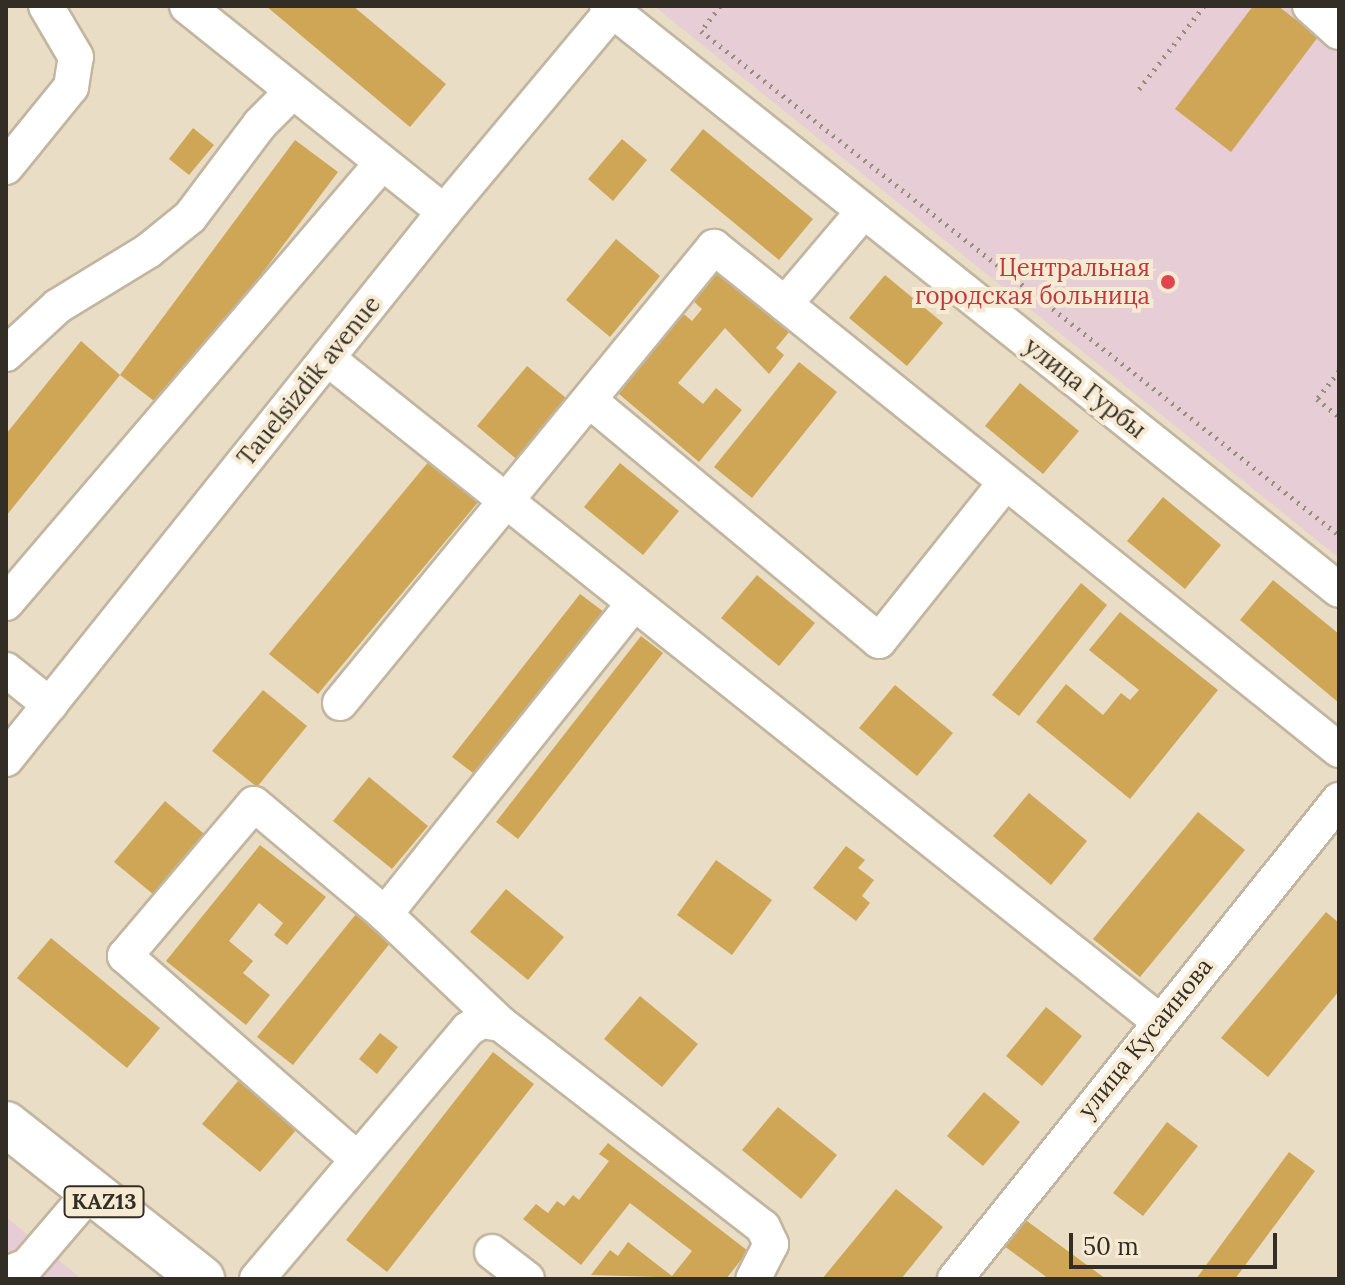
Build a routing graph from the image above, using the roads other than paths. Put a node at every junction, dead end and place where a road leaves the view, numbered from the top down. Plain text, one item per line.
1 (46, 6) edge
2 (187, 6) edge
3 (1310, 6) edge
4 (612, 7) edge
5 (1339, 32) edge
6 (291, 93) junction
7 (382, 163) junction
8 (6, 167) edge
9 (444, 212) junction
10 (863, 212) junction
11 (785, 304) junction
12 (6, 354) edge
13 (327, 358) junction
14 (589, 400) junction
15 (1006, 482) junction
16 (504, 503) junction
17 (1339, 590) edge
18 (6, 603) edge
19 (633, 604) junction
20 (6, 670) edge
21 (340, 703) dead end
22 (50, 705) junction
23 (1339, 750) edge
24 (6, 759) edge
25 (1339, 800) edge
26 (385, 914) junction
27 (1159, 1021) junction
28 (501, 1024) junction
29 (8, 1130) edge
30 (356, 1158) junction
31 (91, 1191) junction
32 (492, 1252) dead end
33 (6, 1274) edge
34 (202, 1279) edge
35 (257, 1279) edge
36 (527, 1279) edge
37 (753, 1279) edge
38 (955, 1279) edge

1 - 8 street
2 - 6 street
3 - 5 street
4 - 9 street, Tauelsizdik avenue
4 - 10 street, улица Гурбы
6 - 7 street
6 - 12 street
7 - 9 street
7 - 18 street
9 - 13 street, Tauelsizdik avenue
10 - 11 street
10 - 17 street, улица Гурбы
11 - 14 street
11 - 15 street
13 - 16 street
13 - 22 street, Tauelsizdik avenue
14 - 15 street
14 - 16 street
15 - 23 street
16 - 19 street
16 - 21 street
19 - 26 street
19 - 27 street
20 - 22 street
22 - 24 street, Tauelsizdik avenue
25 - 27 street, улица Кусаинова
26 - 28 street
26 - 30 street
27 - 38 street, улица Кусаинова
28 - 30 street
28 - 37 street
29 - 31 main road, KAZ13
30 - 35 street
31 - 33 street
31 - 34 main road, KAZ13
32 - 36 street

